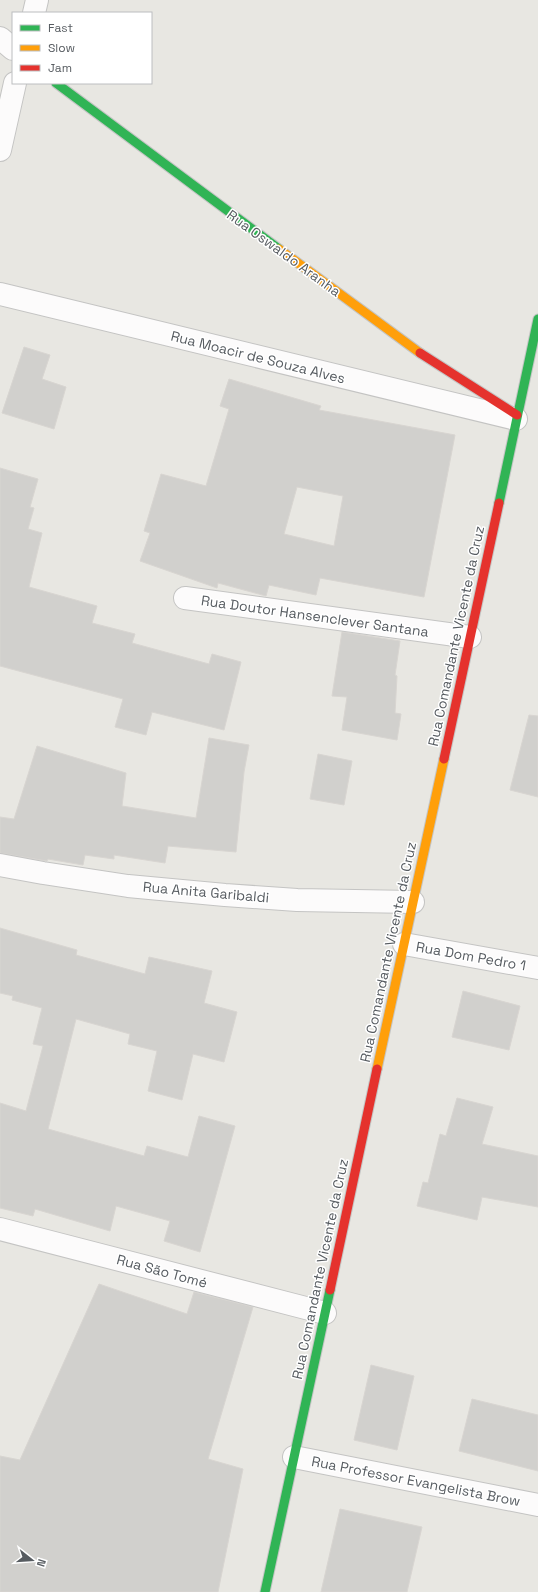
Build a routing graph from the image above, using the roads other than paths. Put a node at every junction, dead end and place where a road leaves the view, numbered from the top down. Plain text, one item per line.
1 (37, 0) edge
2 (34, 12) edge
3 (0, 38) edge
4 (12, 48) edge
5 (15, 84) edge
6 (57, 84) edge
7 (0, 150) edge
8 (0, 294) edge
9 (538, 319) edge
10 (517, 417) junction
11 (185, 598) dead end
12 (470, 637) junction
13 (0, 865) edge
14 (413, 902) junction
15 (404, 944) junction
16 (538, 968) edge
17 (0, 1229) edge
18 (325, 1313) junction
19 (294, 1457) junction
20 (538, 1505) edge
21 (265, 1592) edge

1 - 2 street
3 - 4 street
5 - 7 street
6 - 10 street, Rua Oswaldo Aranha
8 - 10 street, Rua Moacir de Souza Alves
9 - 10 street, Rua Comandante Vicente da Cruz
10 - 12 street, Rua Comandante Vicente da Cruz
11 - 12 street, Rua Doutor Hansenclever Santana
12 - 14 street, Rua Comandante Vicente da Cruz
13 - 14 street, Rua Anita Garibaldi
14 - 15 street, Rua Comandante Vicente da Cruz
15 - 16 street, Rua Dom Pedro 1
15 - 18 street, Rua Comandante Vicente da Cruz
17 - 18 street, Rua São Tomé
18 - 19 street, Rua Comandante Vicente da Cruz
19 - 20 street, Rua Professor Evangelista Brow
19 - 21 street, Rua Comandante Vicente da Cruz

